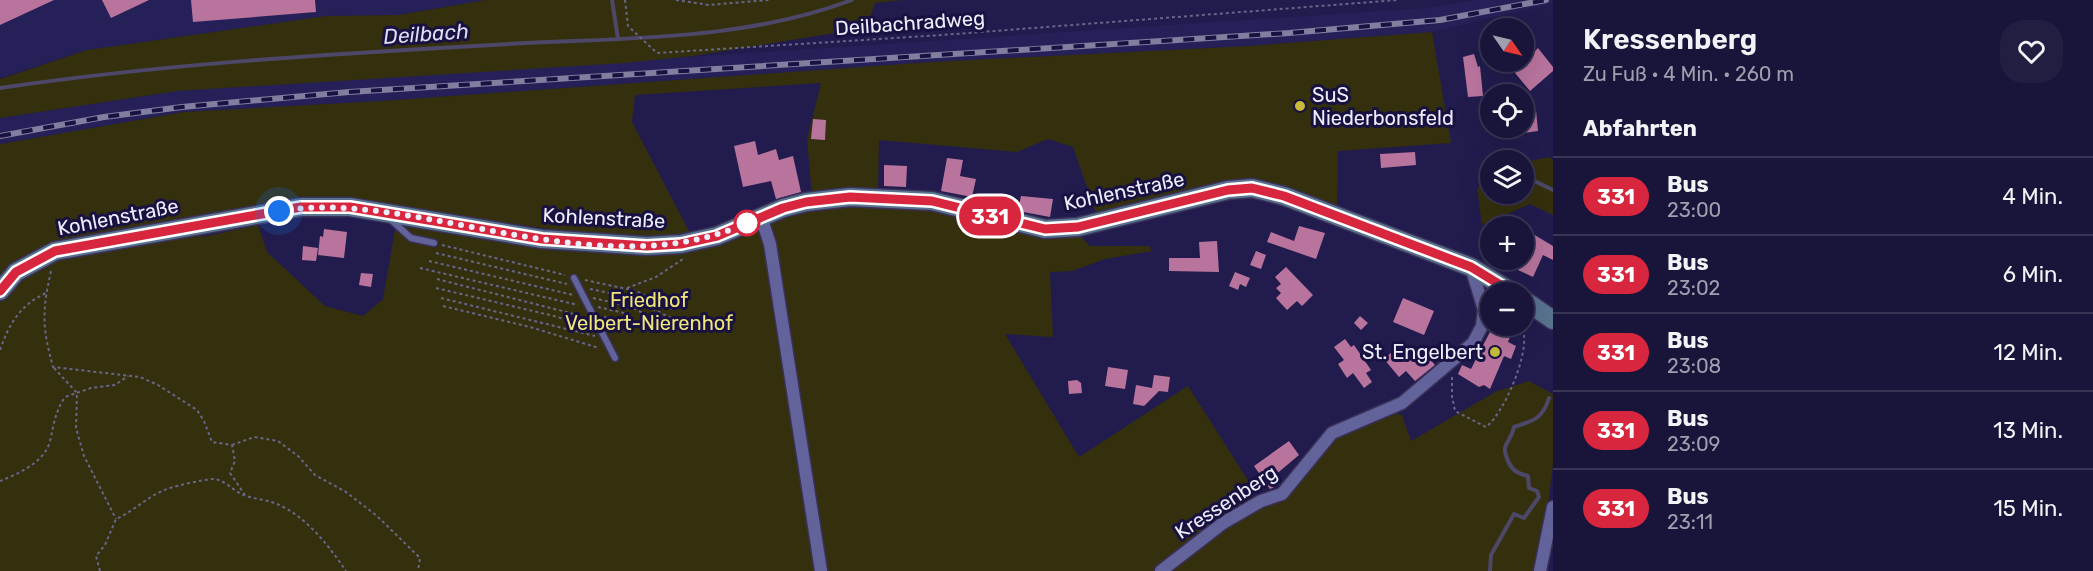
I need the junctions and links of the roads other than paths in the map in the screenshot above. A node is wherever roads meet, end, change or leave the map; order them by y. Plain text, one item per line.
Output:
1 (383, 212) junction
2 (761, 217) junction
3 (434, 243) road end
4 (1471, 267) junction
5 (574, 278) road end
6 (1496, 282) edge
7 (0, 291) edge
8 (1534, 307) edge
9 (1553, 320) edge
10 (614, 355) road end
11 (1553, 507) edge
12 (821, 571) edge
13 (1161, 571) edge
14 (1539, 571) edge

1 - 2 main road, Kohlenstraße
1 - 3 lane
1 - 7 main road, Kohlenstraße
2 - 4 main road, Kohlenstraße
2 - 12 street
4 - 6 main road, Kohlenstraße
4 - 13 street, Kressenberg
5 - 10 lane
8 - 9 main road
11 - 14 street

